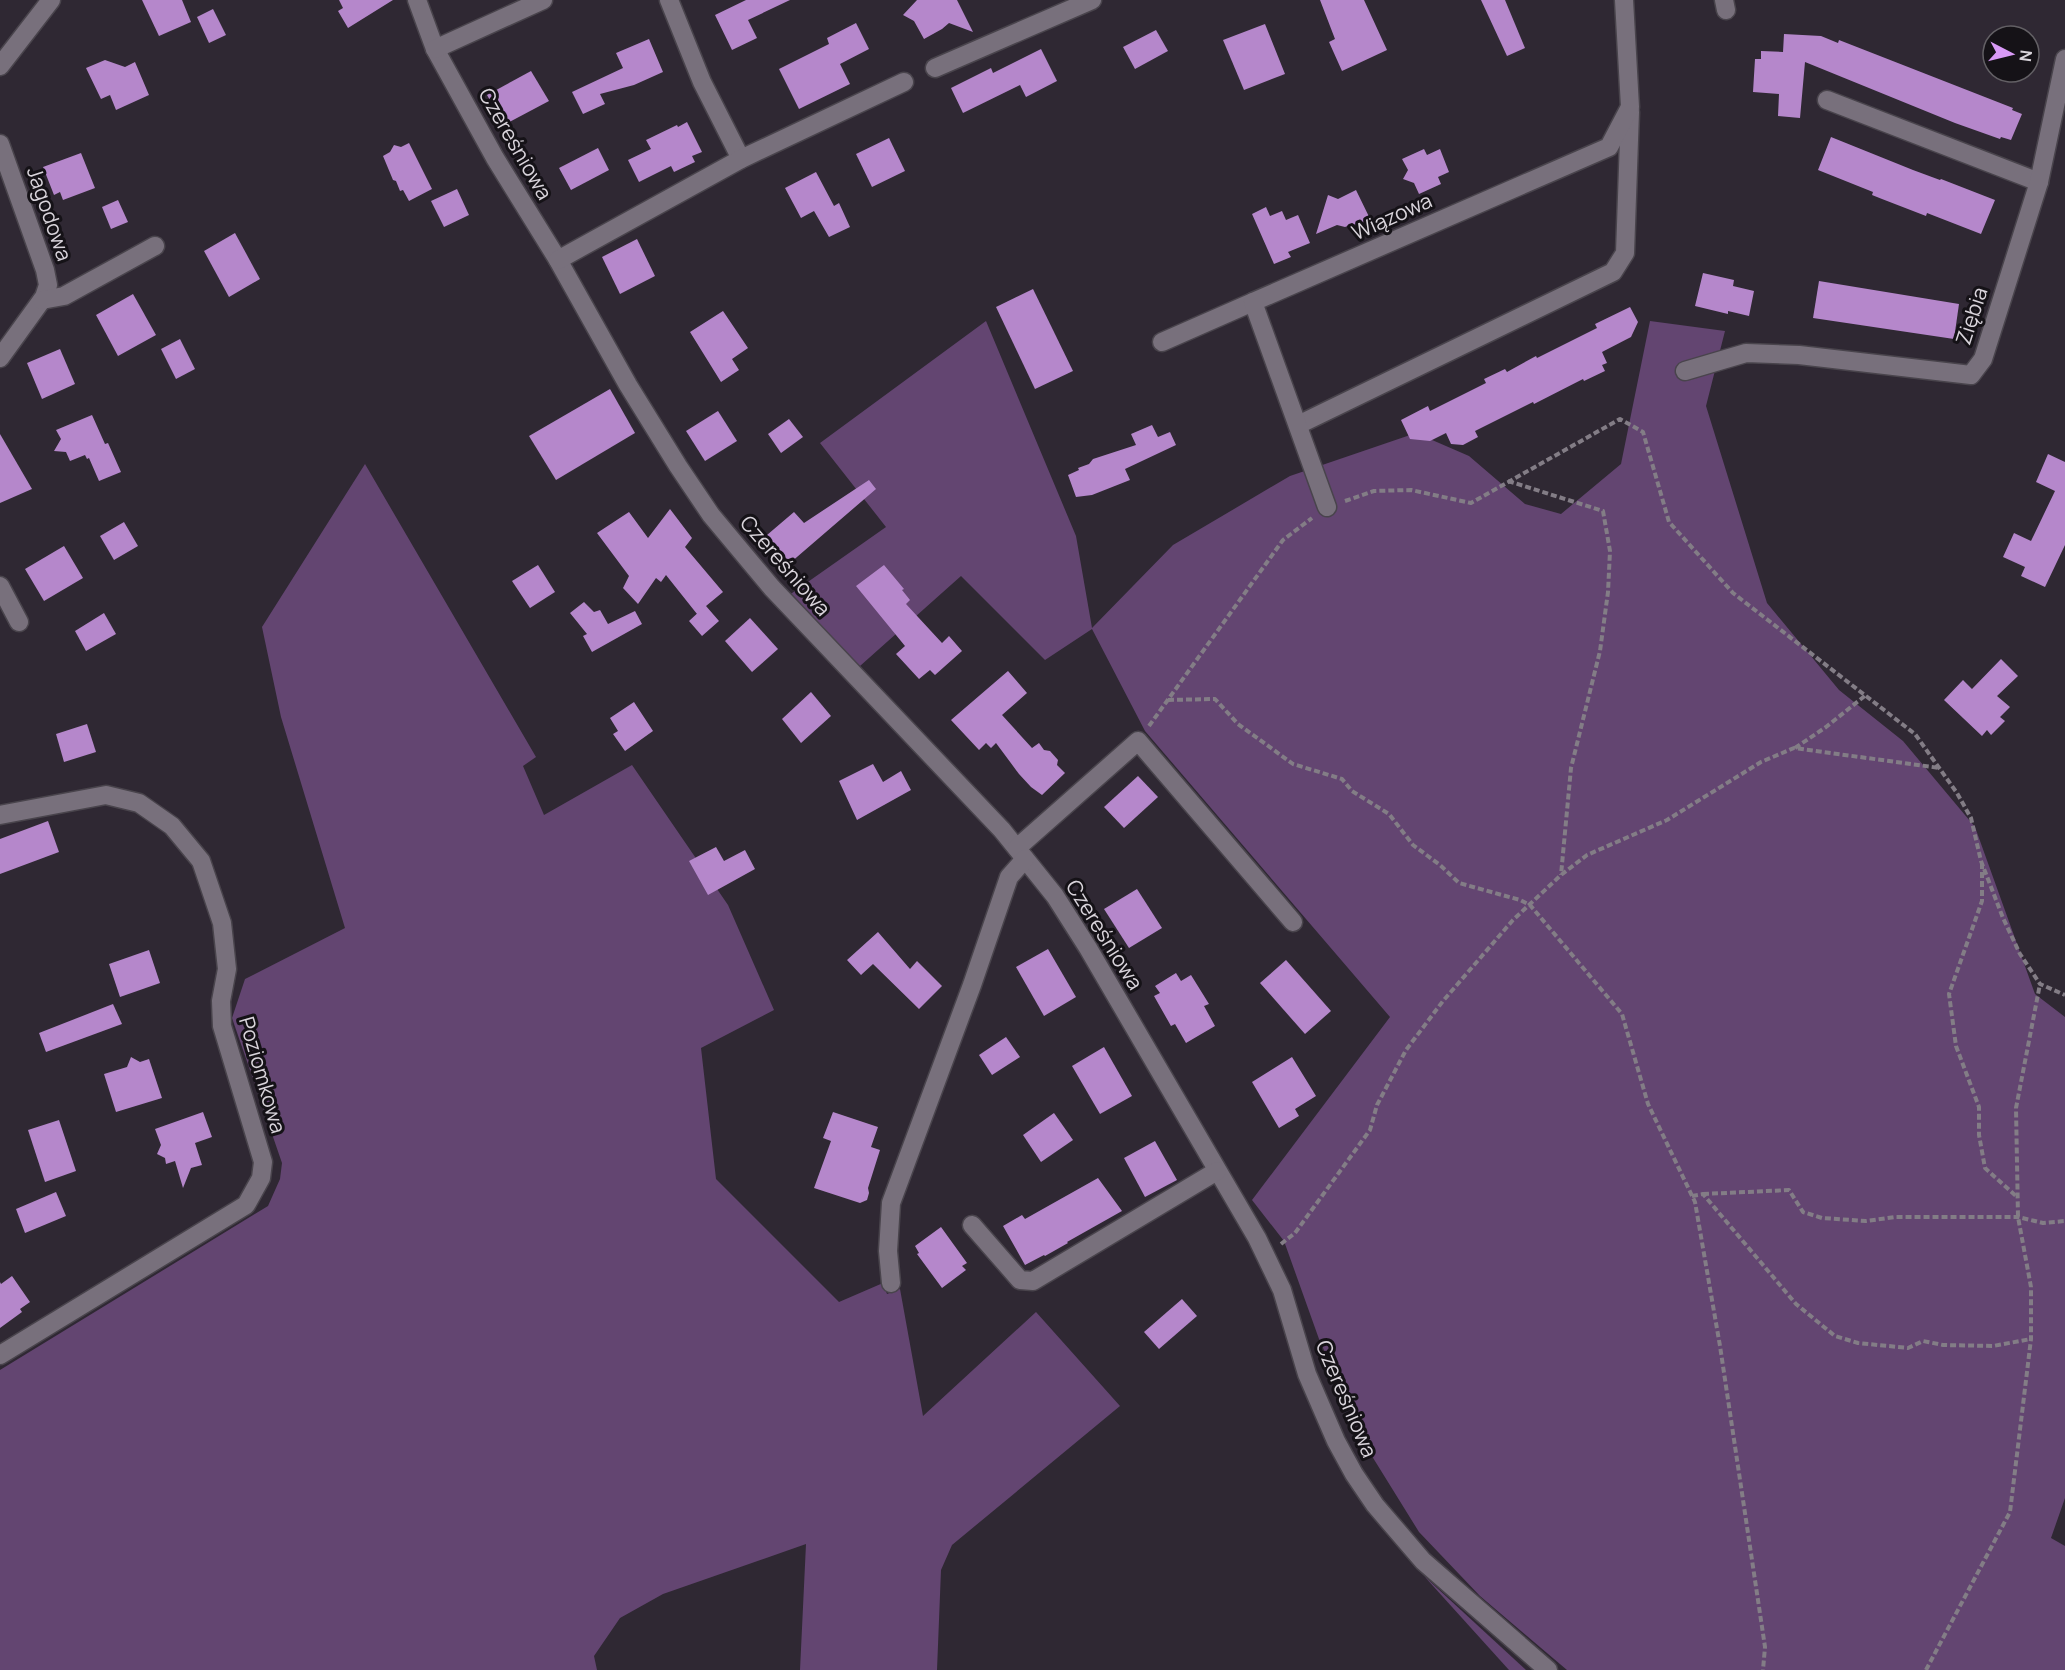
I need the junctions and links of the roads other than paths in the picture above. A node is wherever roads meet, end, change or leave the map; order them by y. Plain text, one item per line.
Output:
1 (51, 0) edge
2 (417, 0) edge
3 (543, 0) edge
4 (669, 0) edge
5 (1092, 0) edge
6 (1624, 0) edge
7 (435, 49) junction
8 (2, 59) edge
9 (2065, 59) edge
10 (935, 68) dead end
11 (904, 82) dead end
12 (1827, 100) dead end
13 (1630, 107) junction
14 (0, 144) edge
15 (741, 159) junction
16 (2039, 182) junction
17 (155, 246) dead end
18 (558, 260) junction
19 (42, 300) junction
20 (1253, 302) junction
21 (1162, 342) dead end
22 (0, 358) edge
23 (1685, 371) dead end
24 (1298, 426) junction
25 (1327, 507) road end
26 (0, 586) edge
27 (19, 622) dead end
28 (0, 815) edge
29 (1021, 853) junction
30 (1293, 922) dead end
31 (1217, 1171) junction
32 (972, 1225) dead end
33 (891, 1283) dead end
34 (0, 1355) edge
35 (1548, 1670) edge

1 - 8 street
2 - 7 street, Czereśniowa
3 - 7 street
4 - 15 street
5 - 10 street
6 - 13 street
7 - 18 street, Czereśniowa
9 - 16 street, Ziębia
11 - 15 street
12 - 16 street
13 - 20 street, Wiązowa
13 - 24 street
14 - 19 street, Jagodowa
15 - 18 street
16 - 23 street, Ziębia
17 - 19 street
18 - 29 street, Czereśniowa
19 - 22 street, Jagodowa
20 - 21 street, Wiązowa
20 - 24 street
24 - 25 street
26 - 27 street
28 - 34 street, Poziomkowa
29 - 30 street
29 - 31 street, Czereśniowa
29 - 33 street
31 - 32 street
31 - 35 street, Czereśniowa

